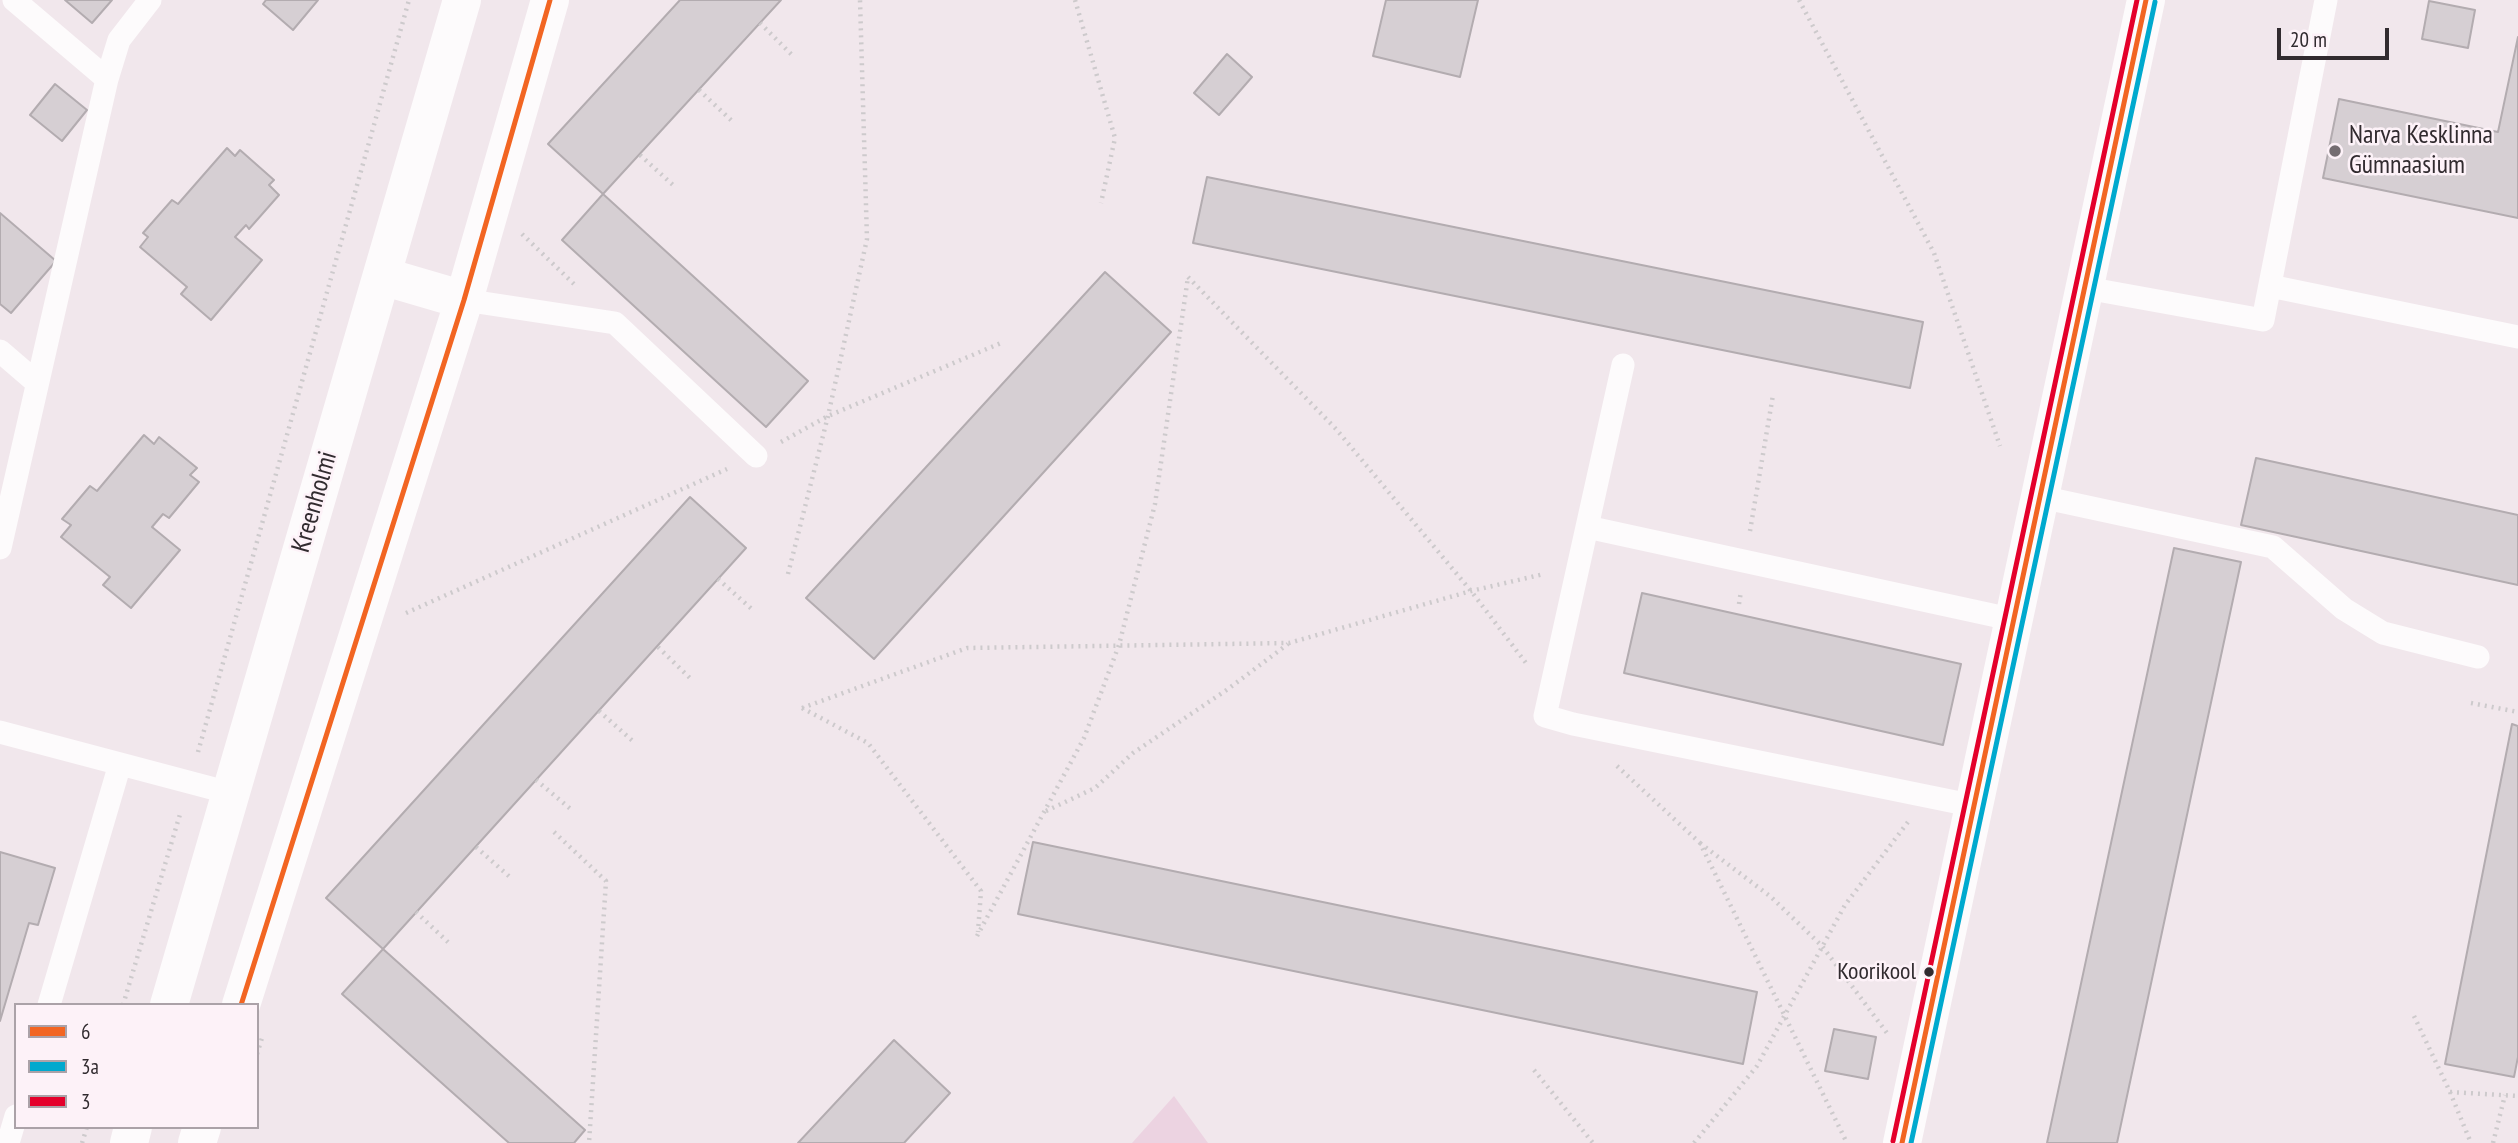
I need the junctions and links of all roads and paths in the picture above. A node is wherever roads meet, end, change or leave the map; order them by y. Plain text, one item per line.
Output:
1 (14, 0) edge
2 (150, 0) edge
3 (409, 0) edge
4 (462, 0) edge
5 (550, 0) edge
6 (860, 0) edge
7 (1076, 0) edge
8 (1799, 0) edge
9 (2146, 0) edge
10 (2326, 0) edge
11 (760, 23) dead end
12 (793, 56) dead end
13 (107, 79) junction
14 (699, 90) dead end
15 (732, 121) dead end
16 (640, 155) dead end
17 (673, 185) dead end
18 (1101, 203) dead end
19 (382, 276) junction
20 (1188, 277) dead end
21 (2270, 286) junction
22 (2086, 288) junction
23 (464, 300) junction
24 (2518, 337) edge
25 (1000, 343) dead end
26 (0, 351) edge
27 (1623, 365) dead end
28 (36, 382) junction
29 (1773, 395) dead end
30 (828, 416) junction
31 (2000, 446) dead end
32 (756, 456) junction
33 (2041, 497) junction
34 (1587, 527) junction
35 (0, 548) edge
36 (1745, 562) junction
37 (1578, 567) junction
38 (789, 574) dead end
39 (718, 579) dead end
40 (1739, 604) dead end
41 (754, 611) dead end
42 (397, 617) dead end
43 (2015, 620) junction
44 (1289, 643) junction
45 (1119, 645) junction
46 (658, 647) dead end
47 (2478, 657) dead end
48 (692, 680) dead end
49 (2471, 703) dead end
50 (599, 711) dead end
51 (2518, 712) edge
52 (0, 732) edge
53 (635, 743) dead end
54 (120, 764) junction
55 (536, 780) dead end
56 (189, 783) junction
57 (230, 793) junction
58 (1929, 795) junction
59 (1975, 806) junction
60 (573, 811) dead end
61 (1045, 811) junction
62 (554, 832) dead end
63 (1700, 842) dead end
64 (476, 847) dead end
65 (511, 878) dead end
66 (416, 912) dead end
67 (450, 944) dead end
68 (1822, 946) junction
69 (50, 1003) edge
70 (124, 1003) edge
71 (170, 1003) edge
72 (242, 1003) edge
73 (2414, 1016) dead end
74 (1534, 1070) dead end
75 (1917, 1072) junction
76 (2450, 1092) junction
77 (2505, 1095) junction
78 (2518, 1096) edge
79 (14, 1122) edge
80 (8, 1143) edge
81 (589, 1143) edge
82 (1593, 1143) edge
83 (1694, 1143) edge
84 (1902, 1143) edge
85 (2471, 1143) edge
86 (2493, 1143) edge

1 - 13 lane
2 - 13 lane
3 - 56 path
4 - 19 main road, Kreenholmi
5 - 23 main road
6 - 30 path
7 - 18 path
8 - 31 path
9 - 22 main road
10 - 21 lane
11 - 12 path
13 - 28 lane
14 - 15 path
16 - 17 path
19 - 23 main road
19 - 57 main road, Kreenholmi
20 - 45 path
21 - 22 lane
21 - 24 lane
22 - 33 main road
23 - 32 lane
23 - 72 main road
25 - 30 path
26 - 28 lane
27 - 34 lane
28 - 35 lane
29 - 36 path
30 - 32 path
30 - 38 path
32 - 42 path
33 - 43 main road
33 - 47 lane
34 - 36 lane
34 - 37 lane
36 - 40 path
36 - 43 lane
37 - 44 path
37 - 58 lane
39 - 41 path
43 - 59 main road
44 - 45 path
44 - 61 path
45 - 61 path
45 - 61 path
46 - 48 path
49 - 51 path
50 - 53 path
52 - 54 lane
54 - 56 lane
54 - 69 lane
55 - 60 path
56 - 57 lane
56 - 70 path
57 - 71 main road, Kreenholmi
58 - 59 lane
58 - 68 path
59 - 75 main road
62 - 81 path
63 - 68 path
64 - 65 path
66 - 67 path
68 - 75 path
68 - 83 path
73 - 76 path
74 - 82 path
75 - 84 main road
76 - 77 path
76 - 85 path
77 - 78 path
77 - 86 path
79 - 80 lane

